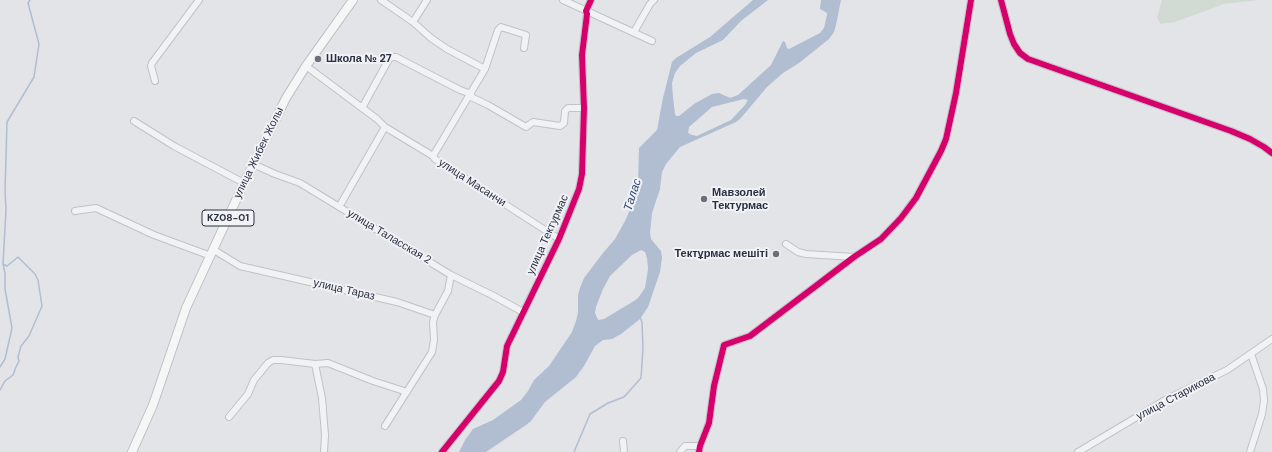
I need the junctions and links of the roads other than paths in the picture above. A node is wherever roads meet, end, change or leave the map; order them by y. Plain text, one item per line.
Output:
1 (199, 0) edge
2 (353, 0) edge
3 (381, 0) edge
4 (426, 0) edge
5 (562, 0) edge
6 (591, 0) edge
7 (654, 0) edge
8 (971, 0) edge
9 (1000, 0) edge
10 (586, 11) junction
11 (413, 22) junction
12 (634, 32) junction
13 (652, 41) dead end
14 (524, 48) dead end
15 (306, 66) junction
16 (485, 69) junction
17 (155, 81) dead end
18 (470, 95) junction
19 (362, 108) junction
20 (584, 108) junction
21 (134, 121) dead end
22 (385, 127) junction
23 (1272, 153) edge
24 (433, 156) junction
25 (253, 164) junction
26 (244, 183) junction
27 (339, 207) junction
28 (75, 211) dead end
29 (559, 239) junction
30 (786, 244) dead end
31 (212, 253) junction
32 (854, 257) junction
33 (451, 275) junction
34 (524, 312) junction
35 (435, 315) junction
36 (1272, 339) edge
37 (1251, 354) junction
38 (314, 364) junction
39 (407, 392) junction
40 (229, 417) dead end
41 (384, 426) dead end
42 (623, 442) dead end
43 (700, 449) edge
44 (132, 452) edge
45 (324, 452) edge
46 (442, 452) edge
47 (624, 452) edge
48 (680, 452) edge
49 (1078, 452) edge
50 (1250, 452) edge

1 - 17 street
2 - 15 main road, улица Жибек Жолы / KZ08-01
3 - 11 street
4 - 11 street
5 - 10 street
6 - 10 street, улица Тектурмас
7 - 12 street
8 - 32 street
9 - 23 street
10 - 12 street
10 - 20 street, улица Тектурмас
11 - 16 street
12 - 13 street
14 - 16 street
15 - 19 street, улица Масанчи
15 - 25 main road, улица Жибек Жолы / KZ08-01
16 - 18 street
18 - 19 street
18 - 20 street
18 - 24 street
19 - 22 street, улица Масанчи
20 - 29 street, улица Тектурмас
21 - 26 street
22 - 24 street, улица Масанчи
22 - 27 street
24 - 29 street, улица Масанчи
25 - 26 main road, улица Жибек Жолы / KZ08-01
25 - 27 street, улица Таласская 2
26 - 31 main road, улица Жибек Жолы / KZ08-01
27 - 33 street, улица Таласская 2
28 - 31 street, улица Тараз
29 - 34 street, улица Тектурмас
30 - 32 street
31 - 35 street, улица Тараз
31 - 44 main road, улица Жибек Жолы / KZ08-01
32 - 43 street
33 - 34 street, улица Таласская 2
33 - 35 street
34 - 46 street, улица Тектурмас
35 - 39 street
36 - 37 street, улица Старикова
37 - 49 street, улица Старикова
37 - 50 street
38 - 39 street
38 - 40 street
38 - 45 street
39 - 41 street
42 - 47 street
43 - 48 street

